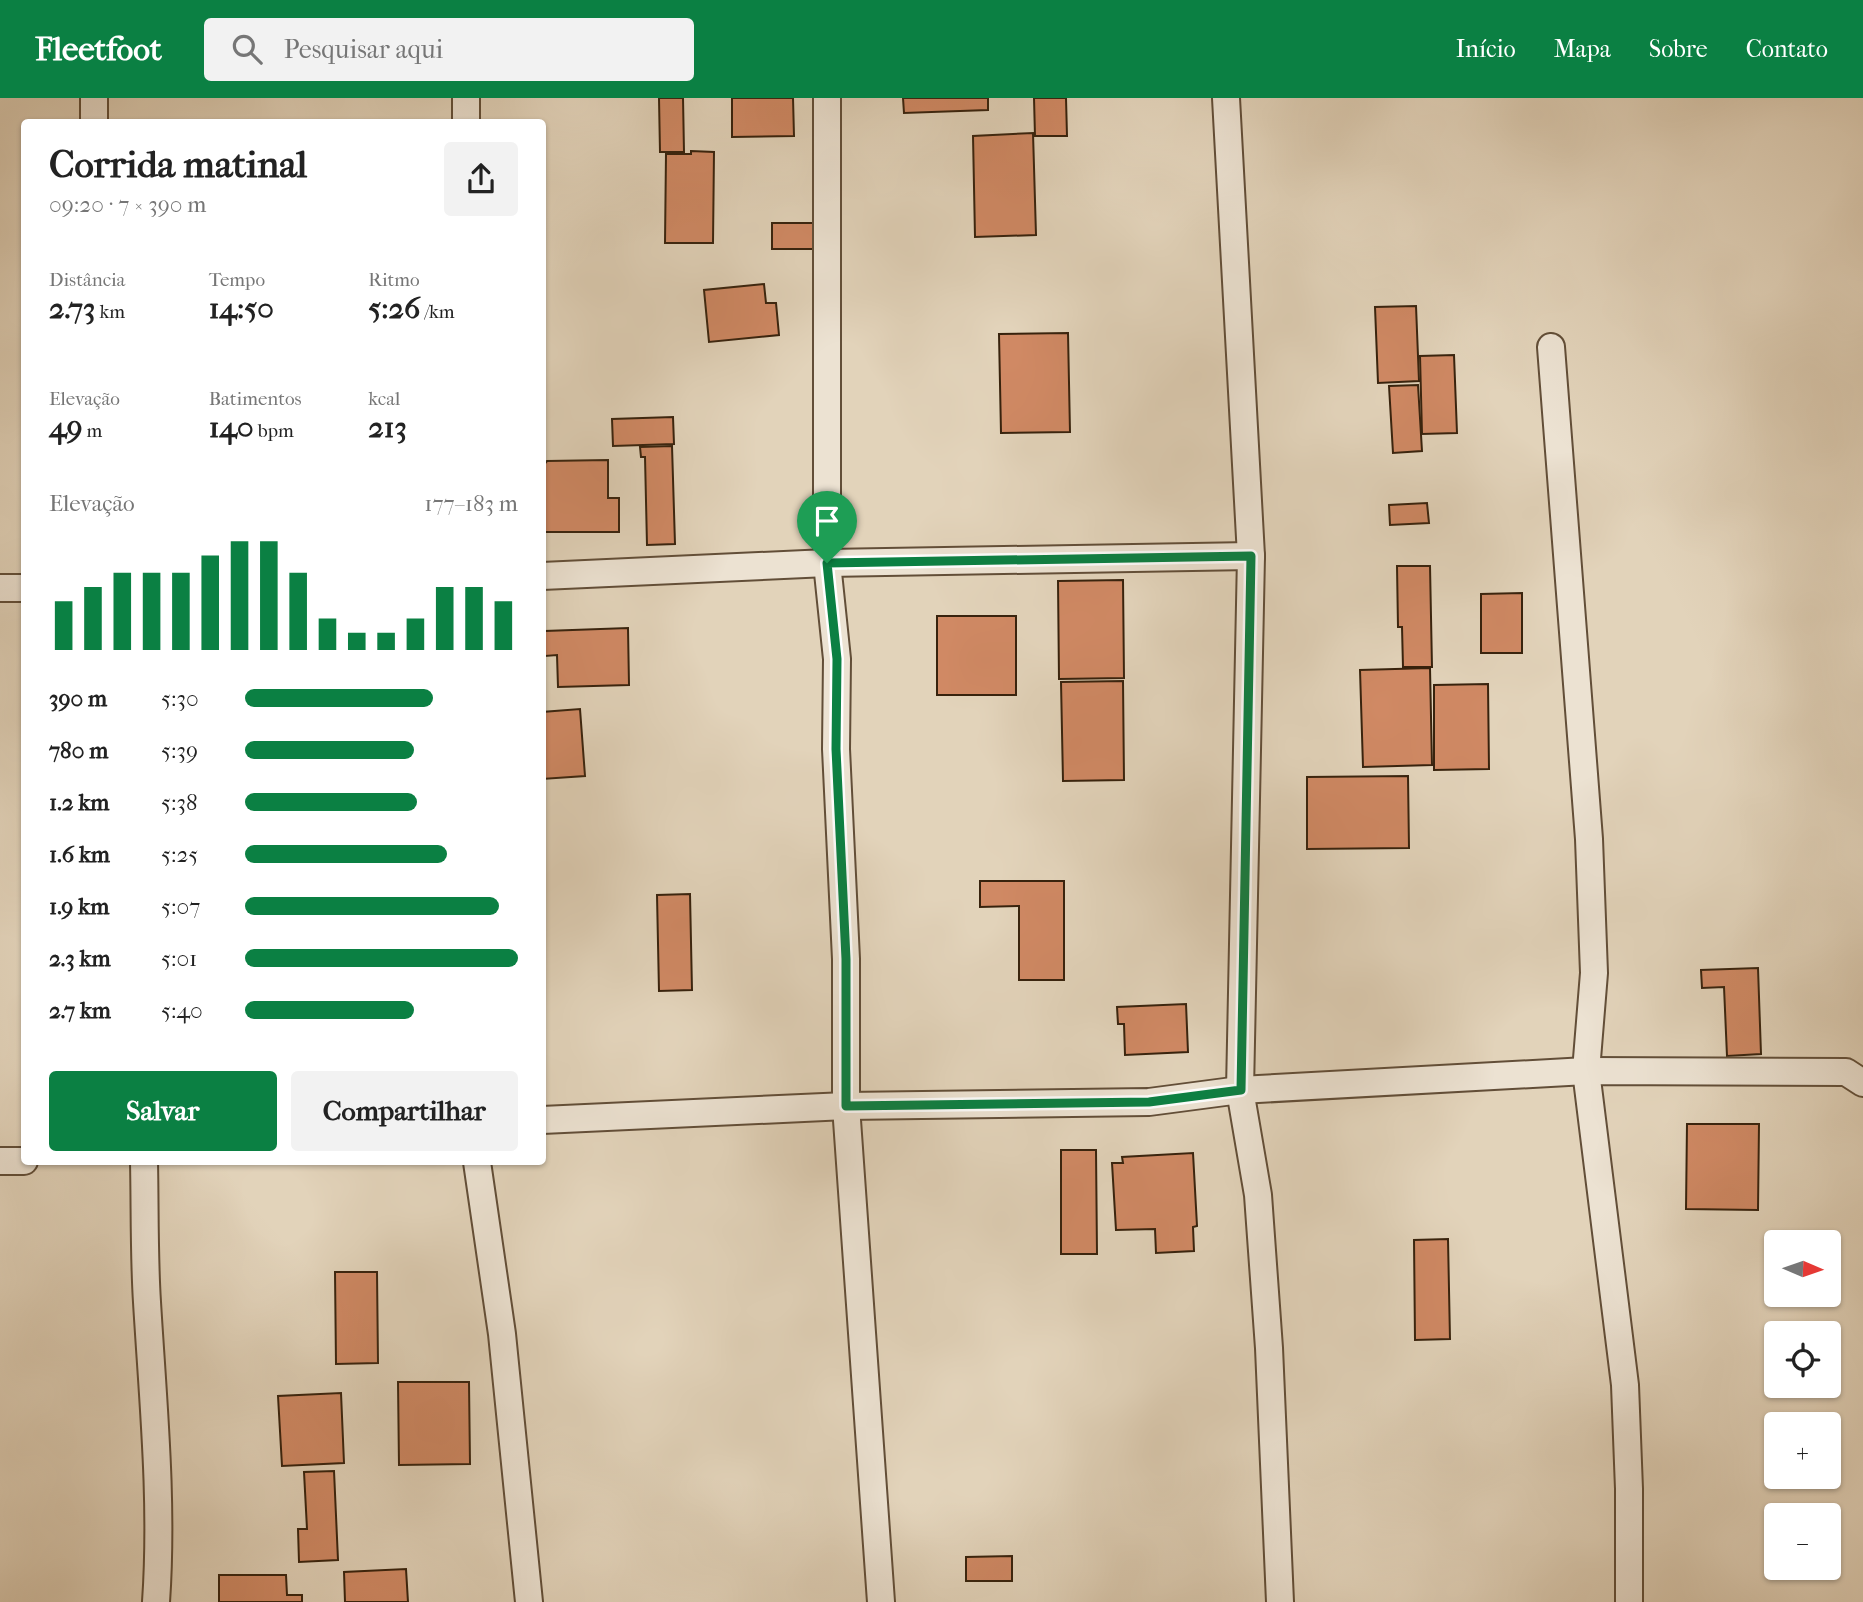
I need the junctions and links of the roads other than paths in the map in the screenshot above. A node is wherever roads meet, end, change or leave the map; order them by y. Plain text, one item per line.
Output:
1 (94, 98) edge
2 (466, 98) edge
3 (827, 98) edge
4 (1226, 98) edge
5 (94, 119) edge
6 (466, 119) edge
7 (1552, 347) dead end
8 (1251, 556) junction
9 (827, 563) junction
10 (546, 576) edge
11 (0, 588) edge
12 (21, 588) edge
13 (1586, 1071) junction
14 (1863, 1083) edge
15 (1241, 1090) junction
16 (846, 1106) junction
17 (546, 1120) edge
18 (0, 1161) edge
19 (21, 1161) edge
20 (144, 1165) edge
21 (477, 1165) edge
22 (156, 1602) edge
23 (529, 1602) edge
24 (881, 1602) edge
25 (1280, 1602) edge
26 (1629, 1602) edge

1 - 5 street
2 - 6 street
3 - 9 street
4 - 8 street
7 - 13 street
8 - 9 street
8 - 15 street
9 - 10 street
9 - 16 street
11 - 12 street
13 - 14 street
13 - 15 street
13 - 26 street
15 - 16 street
15 - 25 street
16 - 17 street
16 - 24 street
18 - 19 street
20 - 22 street
21 - 23 street

